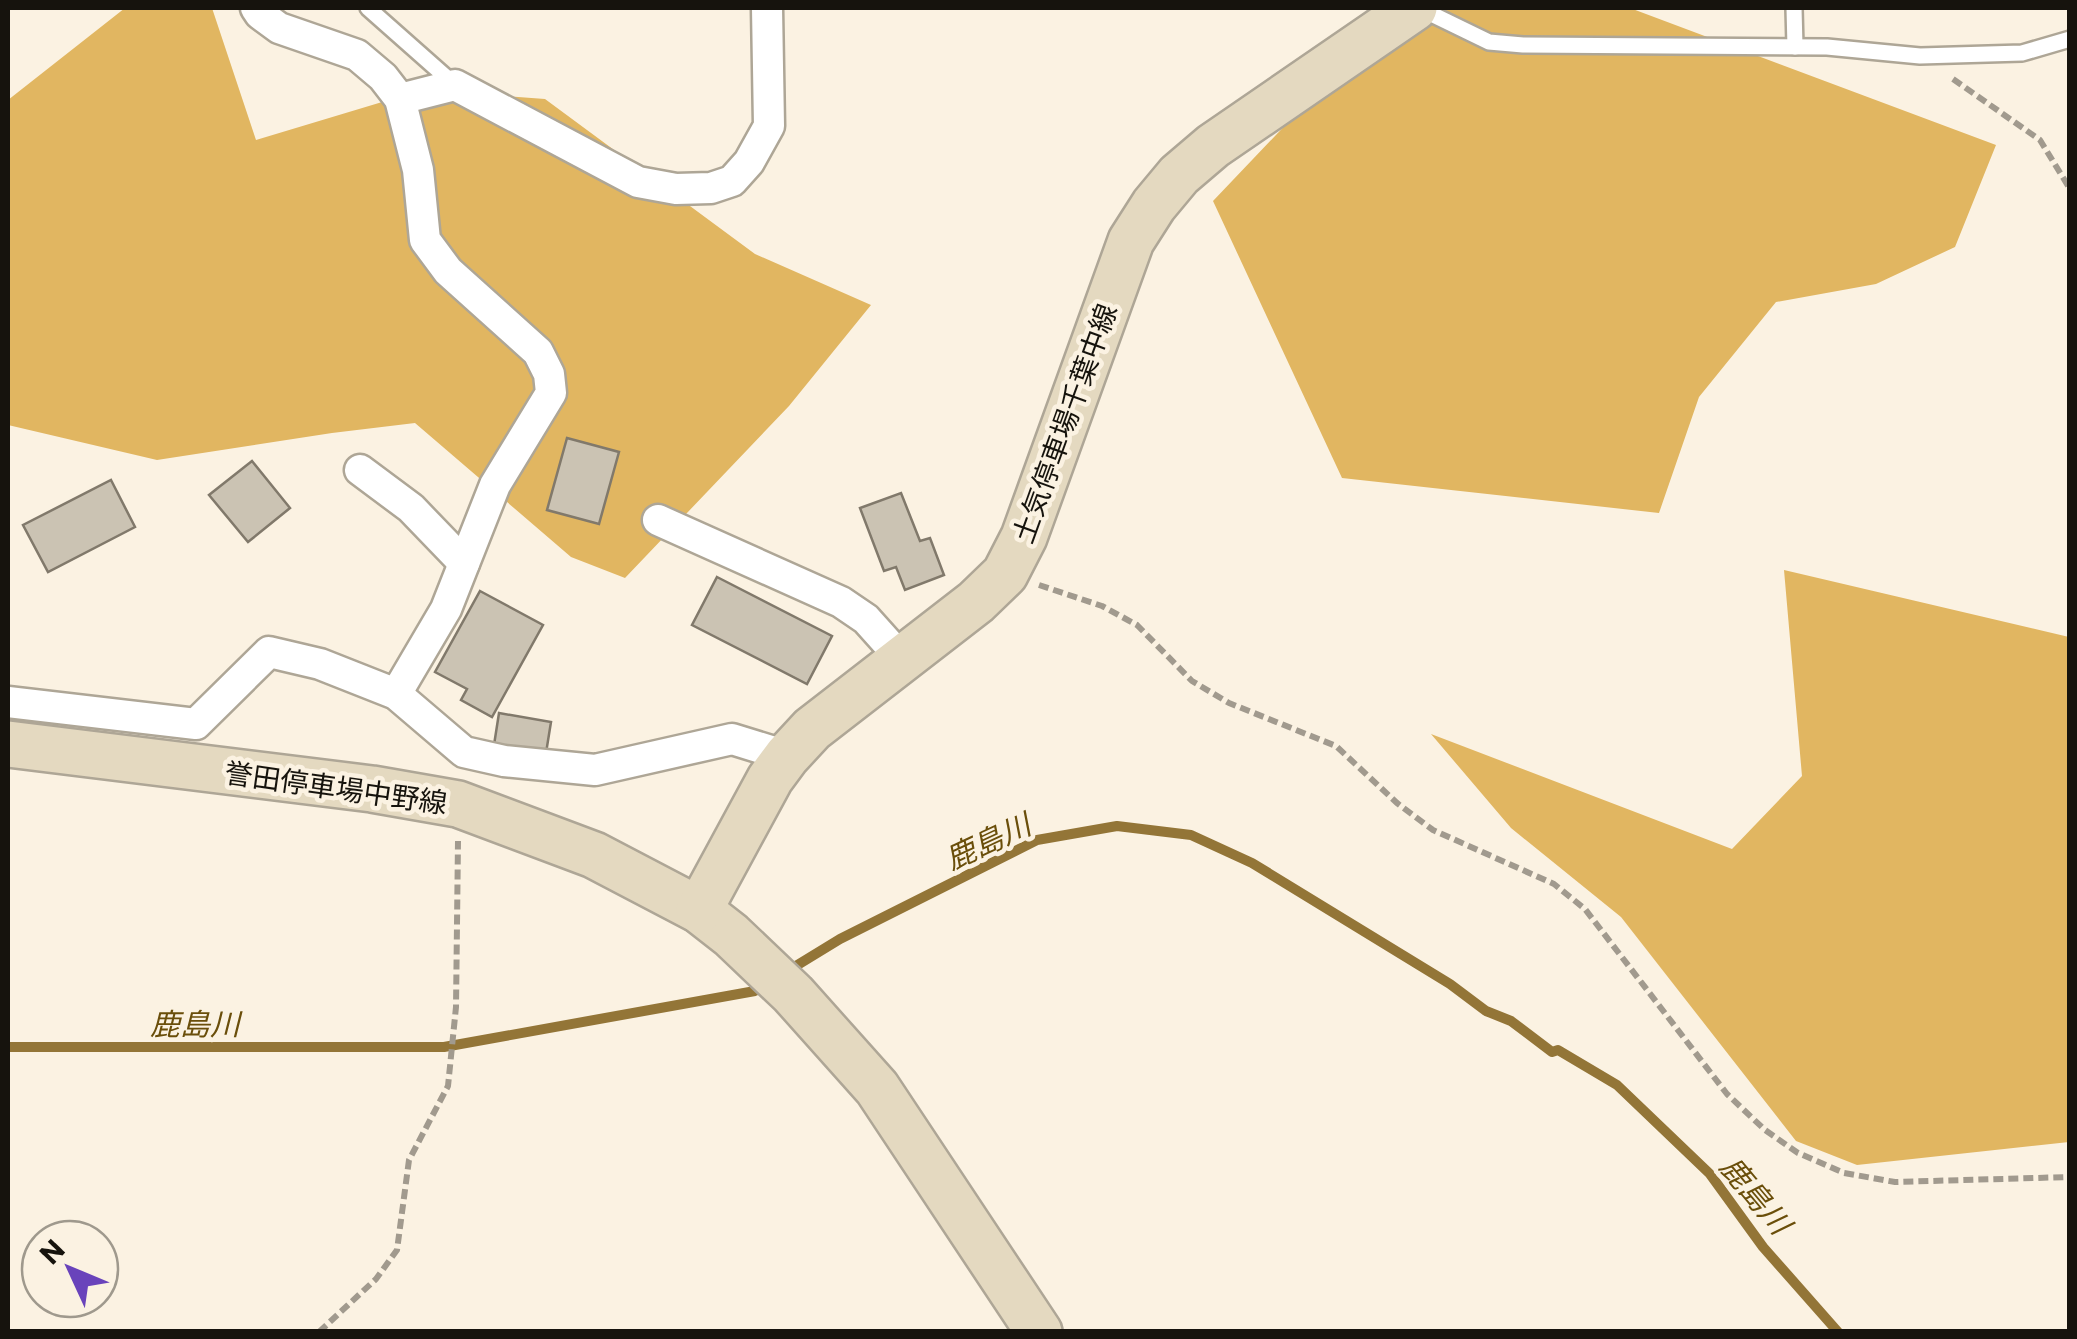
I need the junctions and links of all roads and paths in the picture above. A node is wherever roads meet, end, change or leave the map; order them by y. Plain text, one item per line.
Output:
1 (256, 8) edge
2 (368, 8) edge
3 (767, 8) edge
4 (1417, 8) edge
5 (1794, 8) edge
6 (2070, 39) edge
7 (1794, 47) junction
8 (1920, 56) junction
9 (455, 85) junction
10 (400, 99) junction
11 (2070, 189) edge
12 (360, 470) dead end
13 (658, 520) dead end
14 (464, 564) junction
15 (1005, 574) junction
16 (901, 658) junction
17 (396, 694) junction
18 (8, 702) edge
19 (8, 744) edge
20 (464, 752) junction
21 (787, 756) junction
22 (458, 804) junction
23 (699, 910) junction
24 (2070, 1176) edge
25 (318, 1332) edge
26 (1039, 1332) edge

1 - 10 street
2 - 9 lane
3 - 9 street
4 - 7 lane
4 - 15 main road, 土気停車場千葉中線
5 - 7 lane
6 - 8 lane
7 - 8 lane
8 - 11 path
9 - 10 street
10 - 14 street
12 - 14 street
13 - 16 street
14 - 17 street
15 - 16 main road, 土気停車場千葉中線
15 - 24 path
16 - 21 main road, 土気停車場千葉中線
17 - 18 street
17 - 20 street
19 - 22 main road, 誉田停車場中野線
20 - 21 street
20 - 22 street
21 - 23 main road, 土気停車場千葉中線
22 - 23 main road, 誉田停車場中野線
22 - 25 path
23 - 26 main road, 誉田停車場中野線

